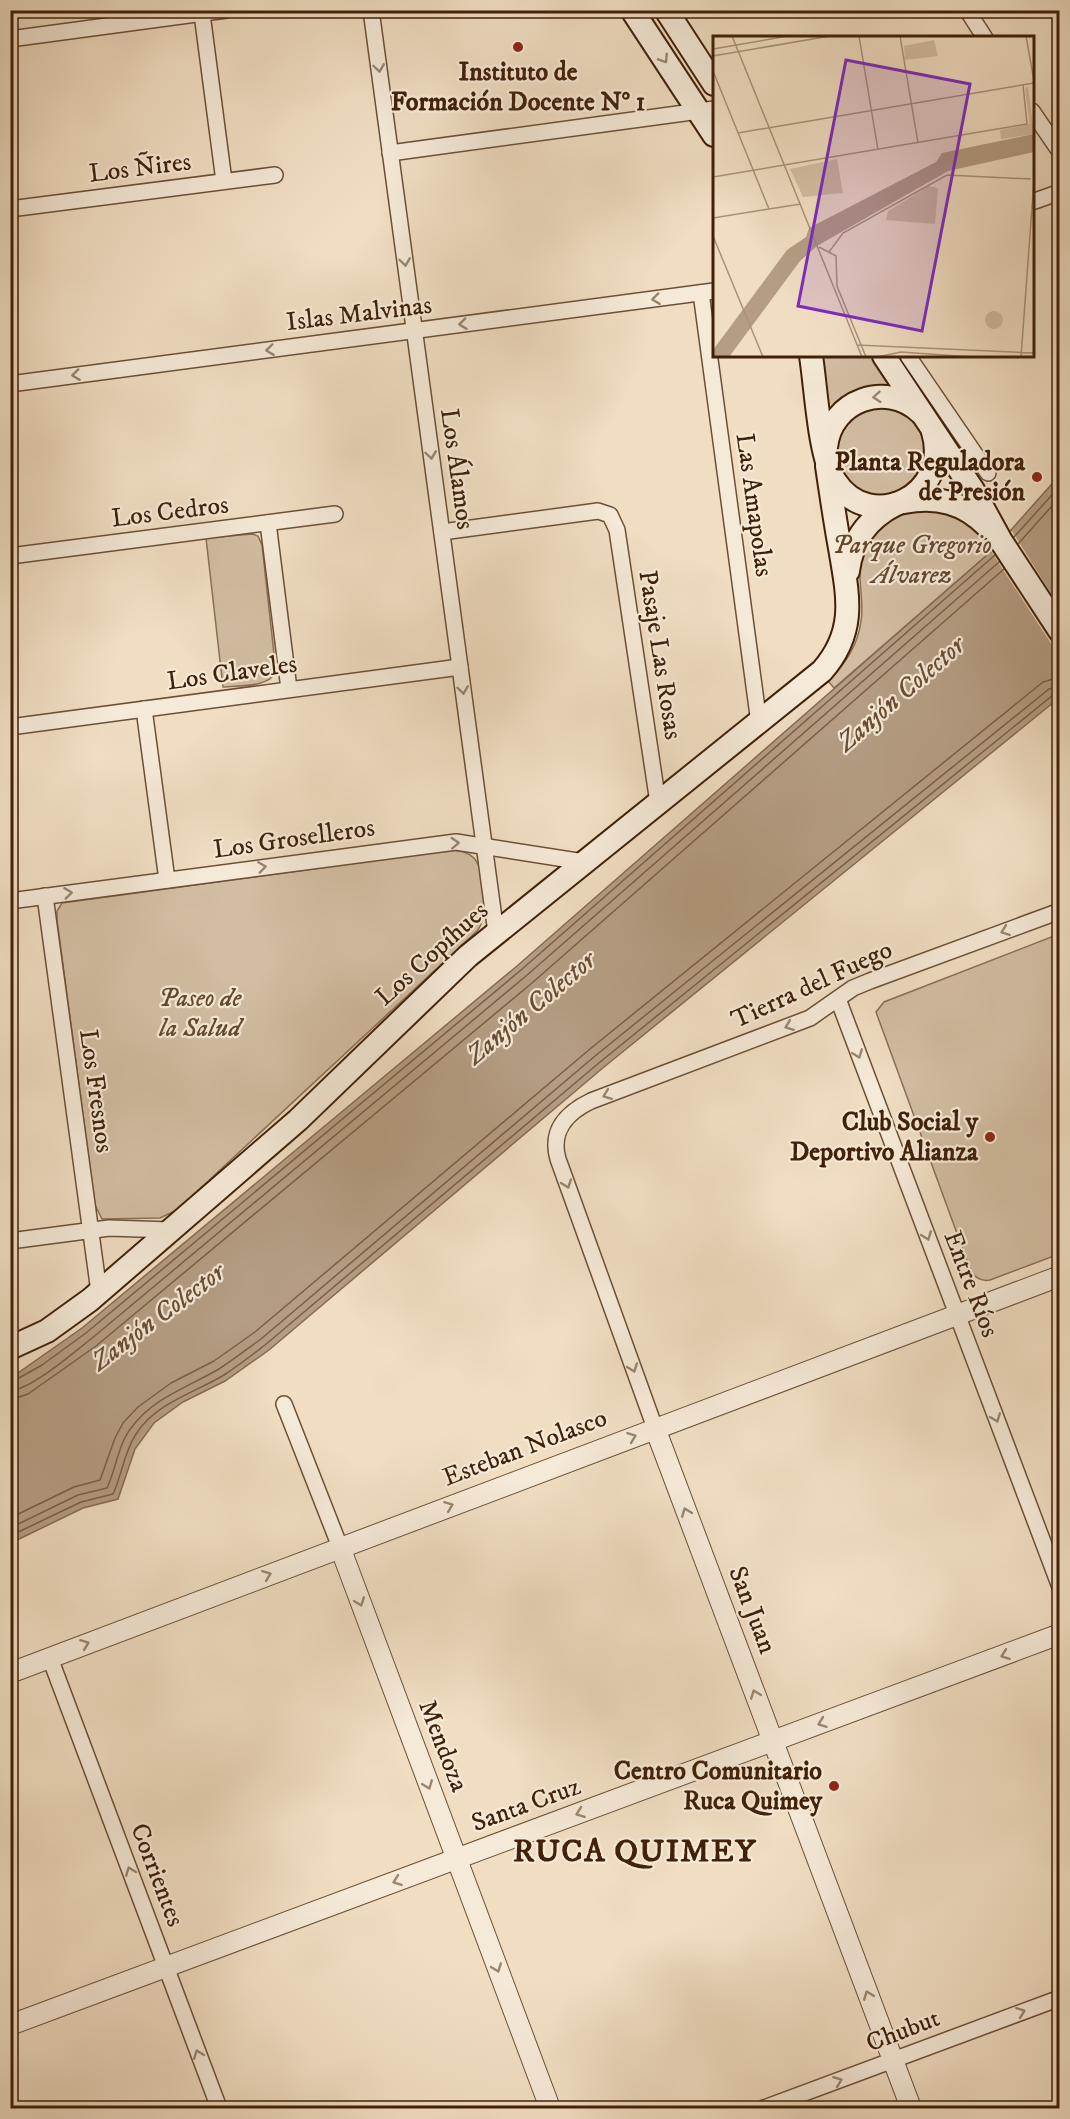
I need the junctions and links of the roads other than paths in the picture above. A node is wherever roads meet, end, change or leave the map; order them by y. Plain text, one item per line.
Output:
1 (226, 10) edge
2 (371, 10) edge
3 (632, 10) edge
4 (666, 10) edge
5 (967, 10) edge
6 (202, 14) junction
7 (984, 36) edge
8 (10, 39) edge
9 (713, 82) edge
10 (706, 110) edge
11 (1034, 114) edge
12 (713, 132) edge
13 (1059, 152) edge
14 (390, 153) junction
15 (275, 175) dead end
16 (224, 182) junction
17 (1059, 192) edge
18 (1034, 201) edge
19 (10, 209) edge
20 (708, 292) edge
21 (414, 331) junction
22 (713, 334) edge
23 (716, 357) edge
24 (811, 357) edge
25 (885, 357) edge
26 (909, 357) edge
27 (10, 384) edge
28 (929, 423) junction
29 (827, 462) junction
30 (988, 473) dead end
31 (899, 503) junction
32 (335, 514) dead end
33 (268, 523) junction
34 (442, 532) junction
35 (1001, 541) junction
36 (10, 556) edge
37 (847, 579) junction
38 (1059, 631) edge
39 (460, 667) junction
40 (289, 689) junction
41 (144, 709) junction
42 (759, 723) junction
43 (10, 727) edge
44 (658, 803) junction
45 (484, 845) junction
46 (584, 862) junction
47 (167, 880) junction
48 (45, 896) junction
49 (10, 900) edge
50 (1059, 911) edge
51 (496, 933) junction
52 (837, 999) junction
53 (559, 1128) joint
54 (91, 1230) junction
55 (170, 1230) junction
56 (10, 1241) edge
57 (1059, 1276) edge
58 (99, 1292) junction
59 (957, 1314) junction
60 (10, 1348) edge
61 (284, 1404) dead end
62 (655, 1428) junction
63 (340, 1548) junction
64 (1059, 1587) edge
65 (1059, 1635) edge
66 (50, 1658) junction
67 (10, 1673) edge
68 (773, 1741) junction
69 (456, 1859) junction
70 (166, 1967) junction
71 (1059, 1998) edge
72 (10, 2025) edge
73 (892, 2060) junction
74 (219, 2109) edge
75 (550, 2109) edge
76 (764, 2109) edge
77 (910, 2109) edge

1 - 6 street
2 -> 14 street, Los Álamos
3 -> 10 main road
4 - 9 main road
5 - 7 street
6 - 8 street
6 - 16 street
10 - 12 main road
10 - 14 street
11 - 13 street
14 -> 21 street, Los Álamos
15 - 16 street, Los Ñires
16 - 19 street, Los Ñires
17 - 18 street
20 -> 21 street, Islas Malvinas
20 - 22 street, Las Amapolas
21 -> 27 street, Islas Malvinas
21 -> 34 street, Los Álamos
23 - 42 street, Las Amapolas
24 - 29 main road, Los Copíhues
25 - 28 main road
26 - 30 street
28 -> 29 main road
28 - 31 main road
28 - 35 main road
29 - 31 main road
29 - 37 main road, Los Copíhues
31 - 35 main road
31 - 37 main road, Los Copíhues
32 - 33 street, Los Cedros
33 - 36 street, Los Cedros
33 - 40 street
34 - 39 street, Los Álamos
34 - 44 street, Pasaje Las Rosas
35 - 38 main road
37 - 42 main road, Los Copíhues
39 - 40 street, Los Claveles
39 -> 45 street, Los Álamos
40 - 41 street, Los Claveles
41 - 43 street, Los Claveles
41 - 47 street
42 - 44 main road, Los Copíhues
44 - 46 main road, Los Copíhues
45 - 46 street, Los Groselleros
47 -> 45 street, Los Groselleros
45 - 51 street, Los Álamos
46 - 51 main road, Los Copíhues
48 -> 47 street, Los Groselleros
48 - 49 street, Los Groselleros
48 - 54 street, Los Fresnos
50 -> 52 street, Tierra del Fuego
51 - 55 main road, Los Copíhues
52 -> 53 street, Tierra del Fuego
52 -> 59 street, Entre Ríos
53 -> 62 street, San Juan
54 - 55 street
54 - 56 street
54 - 58 street, Los Fresnos
55 - 58 main road, Los Copíhues
57 - 59 street, Esteban Nolasco
58 - 60 main road, Los Copíhues
59 - 62 street, Esteban Nolasco
59 -> 64 street, Entre Ríos
61 - 63 street, Mendoza
63 -> 62 street, Esteban Nolasco
68 -> 62 street, San Juan
66 -> 63 street, Esteban Nolasco
63 -> 69 street, Mendoza
65 -> 68 street, Santa Cruz
66 - 67 street, Esteban Nolasco
70 -> 66 street, Corrientes
68 -> 69 street, Santa Cruz
73 -> 68 street, San Juan
69 -> 70 street, Santa Cruz
69 -> 75 street, Mendoza
70 - 72 street, Santa Cruz
74 -> 70 street, Corrientes
73 -> 71 street, Chubut
76 -> 73 street, Chubut
73 - 77 street, San Juan

